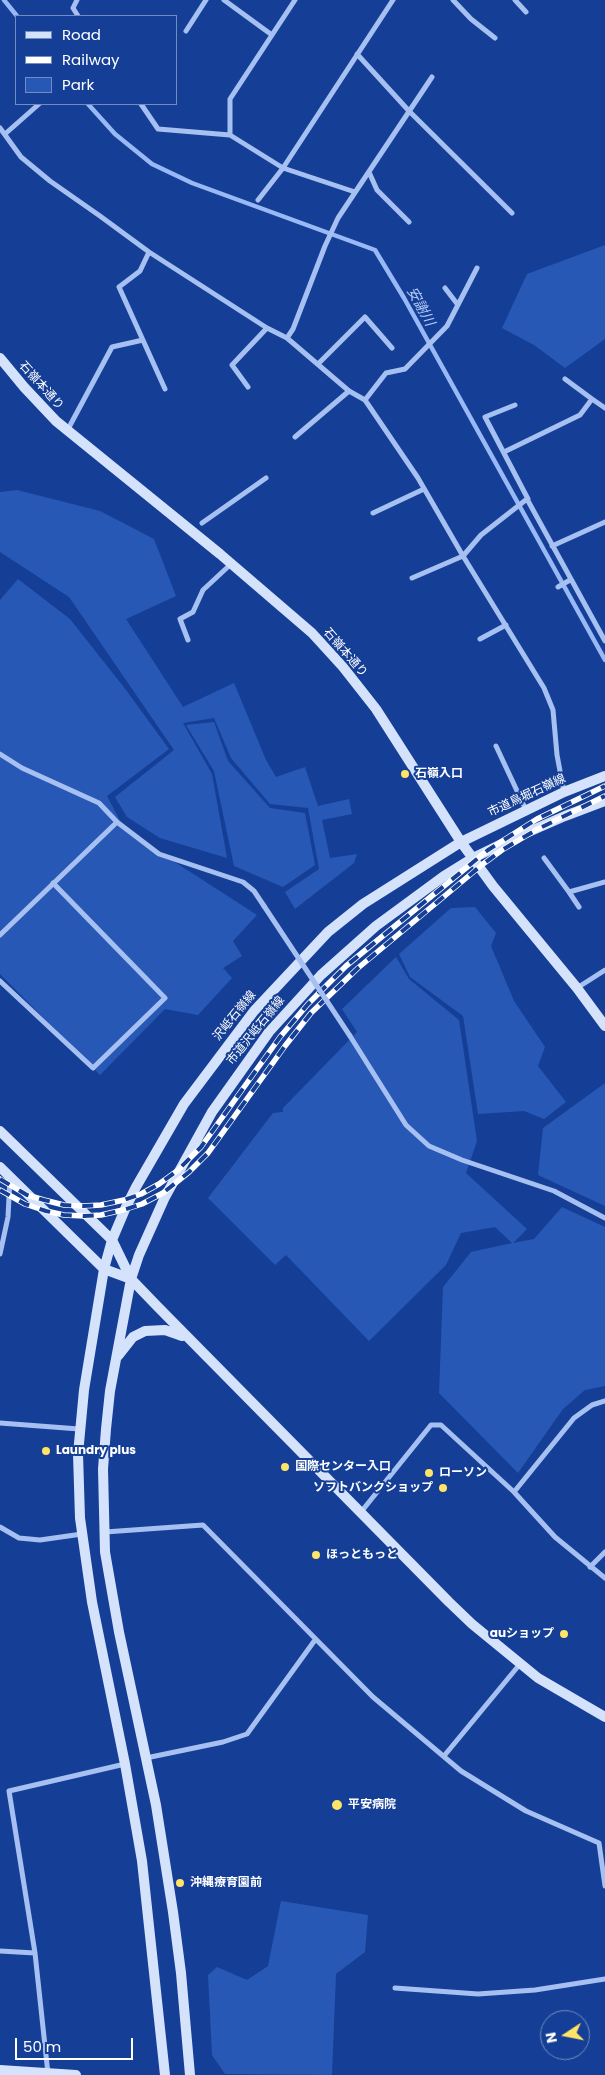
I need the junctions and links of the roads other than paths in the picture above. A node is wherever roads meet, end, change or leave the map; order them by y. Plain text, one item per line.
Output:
1 (77, 0) edge
2 (206, 0) edge
3 (224, 0) edge
4 (295, 0) edge
5 (393, 0) edge
6 (453, 0) edge
7 (515, 0) edge
8 (526, 12) dead end
9 (77, 15) edge
10 (186, 32) dead end
11 (272, 35) junction
12 (495, 38) dead end
13 (356, 54) junction
14 (432, 77) dead end
15 (38, 105) edge
16 (142, 105) edge
17 (409, 111) junction
18 (0, 128) edge
19 (5, 134) junction
20 (230, 135) junction
21 (283, 168) junction
22 (369, 172) junction
23 (355, 192) junction
24 (258, 200) dead end
25 (512, 212) dead end
26 (409, 222) dead end
27 (149, 252) junction
28 (477, 268) dead end
29 (446, 288) dead end
30 (458, 305) junction
31 (267, 328) junction
32 (287, 338) junction
33 (143, 340) junction
34 (392, 348) dead end
35 (0, 358) edge
36 (318, 364) junction
37 (566, 379) dead end
38 (248, 387) dead end
39 (165, 389) dead end
40 (349, 391) junction
41 (592, 399) junction
42 (365, 400) junction
43 (515, 405) dead end
44 (605, 408) edge
45 (67, 431) junction
46 (295, 437) dead end
47 (504, 452) junction
48 (266, 478) dead end
49 (424, 489) junction
50 (527, 499) junction
51 (373, 513) dead end
52 (605, 522) edge
53 (202, 523) dead end
54 (552, 546) junction
55 (463, 556) junction
56 (231, 564) junction
57 (412, 578) dead end
58 (570, 580) junction
59 (558, 587) dead end
60 (506, 625) junction
61 (480, 639) dead end
62 (188, 640) dead end
63 (605, 641) edge
64 (496, 746) dead end
65 (0, 754) edge
66 (605, 776) edge
67 (564, 792) junction
68 (605, 801) edge
69 (526, 810) junction
70 (117, 822) junction
71 (461, 842) junction
72 (473, 858) junction
73 (544, 858) dead end
74 (605, 882) edge
75 (53, 883) junction
76 (569, 892) junction
77 (579, 907) dead end
78 (0, 935) edge
79 (605, 970) edge
80 (0, 981) edge
81 (577, 988) junction
82 (605, 1026) edge
83 (0, 1131) edge
84 (0, 1167) edge
85 (10, 1177) junction
86 (605, 1218) edge
87 (112, 1240) junction
88 (0, 1254) edge
89 (104, 1269) junction
90 (131, 1279) junction
91 (188, 1339) junction
92 (118, 1356) junction
93 (605, 1401) edge
94 (0, 1423) edge
95 (79, 1430) junction
96 (514, 1492) junction
97 (361, 1512) junction
98 (0, 1527) edge
99 (104, 1532) junction
100 (82, 1534) junction
101 (605, 1552) edge
102 (590, 1567) junction
103 (605, 1578) edge
104 (315, 1640) junction
105 (520, 1664) junction
106 (605, 1717) edge
107 (444, 1756) junction
108 (146, 1759) junction
109 (125, 1764) junction
110 (605, 1886) edge
111 (0, 1951) edge
112 (35, 1953) junction
113 (605, 1979) edge
114 (395, 1988) dead end
115 (0, 2070) edge
116 (48, 2074) edge
117 (76, 2075) edge
118 (165, 2075) edge
119 (190, 2075) edge

1 - 9 street
2 - 10 street
3 - 11 street
4 - 11 street
5 - 13 street
6 - 12 street
7 - 8 street
11 - 20 street
13 - 17 street
13 - 21 street
14 - 17 street
15 - 19 street
16 - 20 street
17 - 22 street
17 - 25 street
18 - 19 street
19 - 27 street
20 - 21 street
21 - 23 street
21 - 24 street
22 - 23 street
22 - 26 street
23 - 32 street
27 - 31 street
27 - 33 street
28 - 30 street
29 - 30 street
30 - 42 street
31 - 32 street
31 - 38 street
32 - 36 street
33 - 39 street
33 - 45 street
34 - 36 street
35 - 45 street, 石嶺本通り
36 - 40 street
37 - 41 street
40 - 42 street
40 - 46 street
41 - 44 street
41 - 47 street
42 - 49 street
43 - 47 street
45 - 56 street, 石嶺本通り
47 - 50 street
48 - 53 street
49 - 51 street
49 - 55 street
50 - 54 street
50 - 55 street
52 - 54 street
54 - 58 street
55 - 57 street
55 - 60 street
56 - 62 street
56 - 71 street, 石嶺本通り
58 - 59 street
58 - 63 street
60 - 61 street
60 - 67 street
64 - 69 street
65 - 70 street
66 - 67 street, 市道鳥堀石嶺線
67 - 69 street, 市道鳥堀石嶺線
68 - 72 street
69 - 71 street, 市道鳥堀石嶺線
70 - 75 street
70 - 86 street, bridge
71 - 72 street, 石嶺本通り
71 - 87 street, 沢岻石嶺線
72 - 81 street, 石嶺本通り
72 - 90 street, 市道沢岻石嶺線
73 - 76 street
74 - 76 street
75 - 78 street
75 - 80 street
76 - 77 street
79 - 81 street
81 - 82 street, 石嶺本通り
83 - 87 street
84 - 85 street
85 - 88 street
85 - 89 street
87 - 89 street, 沢岻石嶺線
87 - 90 street
89 - 90 street
89 - 95 street, 沢岻石嶺線
90 - 91 street
90 - 92 street, 市道沢岻石嶺線
91 - 92 street
91 - 97 street
92 - 99 street, 市道沢岻石嶺線
93 - 96 street
94 - 95 street
95 - 100 street, 沢岻石嶺線
96 - 97 street
96 - 102 street
97 - 105 street
98 - 100 street
99 - 104 street
99 - 108 street, 市道沢岻石嶺線
100 - 109 street, 沢岻石嶺線
101 - 102 street
102 - 103 street
104 - 107 street
104 - 108 street
105 - 106 street
105 - 107 street
107 - 110 street
108 - 119 street, 市道沢岻石嶺線
109 - 112 street
109 - 118 street, 沢岻石嶺線
111 - 112 street
112 - 116 street
113 - 114 street
115 - 116 street
116 - 117 street

